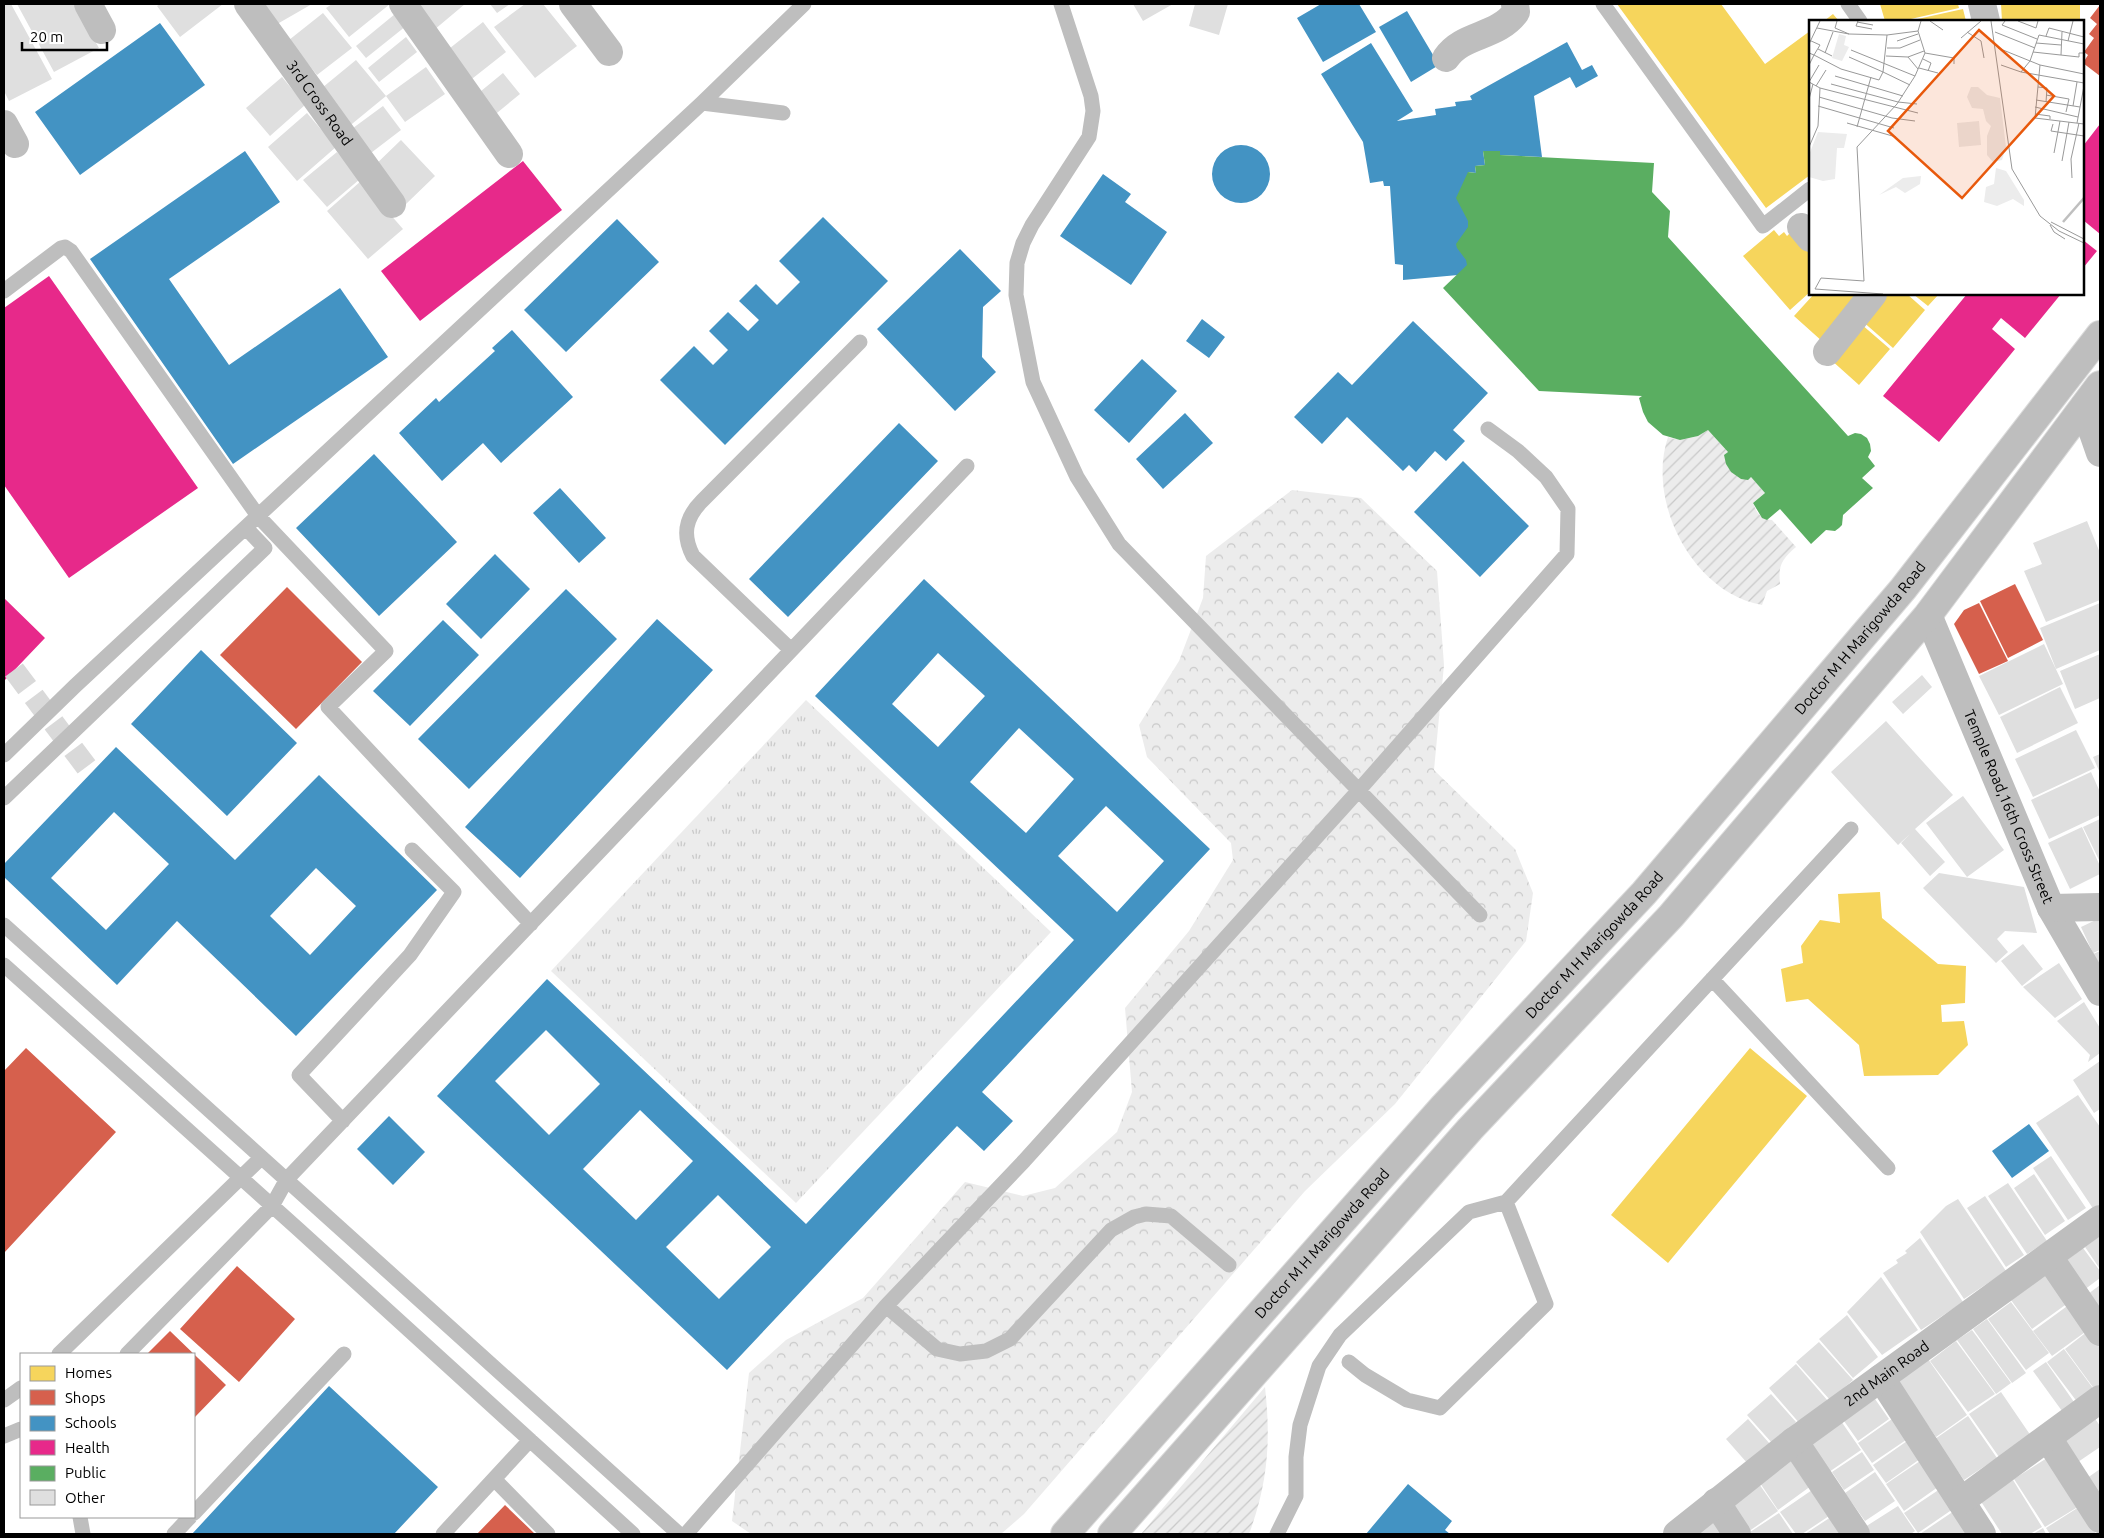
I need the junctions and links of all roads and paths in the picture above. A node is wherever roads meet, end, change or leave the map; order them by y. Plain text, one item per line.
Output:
1 (88, 4) edge
2 (248, 4) edge
3 (403, 4) edge
4 (574, 4) edge
5 (804, 4) edge
6 (1061, 4) edge
7 (1515, 4) edge
8 (1603, 4) edge
9 (1848, 4) edge
10 (1982, 4) edge
11 (1859, 20) edge
12 (1986, 20) edge
13 (102, 30) dead end
14 (609, 52) dead end
15 (1446, 58) dead end
16 (702, 103) junction
17 (783, 113) dead end
18 (509, 154) dead end
19 (1809, 190) edge
20 (392, 204) dead end
21 (4, 291) edge
22 (1870, 295) edge
23 (2100, 335) edge
24 (860, 342) dead end
25 (1827, 352) dead end
26 (2100, 385) edge
27 (2084, 407) junction
28 (1488, 429) dead end
29 (2100, 453) edge
30 (968, 466) dead end
31 (258, 516) junction
32 (246, 528) junction
33 (1928, 615) junction
34 (792, 650) junction
35 (4, 755) edge
36 (1359, 790) junction
37 (4, 798) edge
38 (1851, 829) dead end
39 (412, 850) dead end
40 (2100, 907) edge
41 (2051, 908) junction
42 (1480, 915) dead end
43 (531, 924) junction
44 (4, 925) edge
45 (4, 965) edge
46 (1712, 979) junction
47 (2100, 992) edge
48 (343, 1121) junction
49 (261, 1158) junction
50 (1888, 1168) dead end
51 (240, 1178) junction
52 (287, 1179) junction
53 (1506, 1202) junction
54 (272, 1206) junction
55 (2100, 1219) edge
56 (2049, 1257) junction
57 (1228, 1265) dead end
58 (886, 1306) junction
59 (2100, 1332) edge
60 (60, 1353) edge
61 (128, 1353) edge
62 (344, 1354) dead end
63 (1349, 1362) dead end
64 (1881, 1378) junction
65 (20, 1389) edge
66 (2100, 1399) edge
67 (4, 1400) edge
68 (20, 1429) edge
69 (4, 1436) edge
70 (2048, 1438) junction
71 (530, 1440) junction
72 (1794, 1441) junction
73 (495, 1480) junction
74 (1961, 1501) junction
75 (1716, 1502) junction
76 (195, 1512) edge
77 (80, 1518) edge
78 (189, 1518) edge
79 (2100, 1519) edge
80 (82, 1534) edge
81 (174, 1534) edge
82 (443, 1534) edge
83 (548, 1534) edge
84 (633, 1534) edge
85 (679, 1534) edge
86 (686, 1534) edge
87 (1065, 1534) edge
88 (1112, 1534) edge
89 (1277, 1534) edge
90 (1677, 1534) edge
91 (1738, 1534) edge
92 (1856, 1534) edge
93 (1982, 1534) edge

1 - 13 main road
2 - 20 main road, 3rd Cross Road
3 - 18 main road
4 - 14 main road
5 - 16 lane
6 - 36 lane
7 - 15 main road
8 - 19 lane
9 - 11 lane
10 - 12 main road
16 - 17 lane
16 - 31 lane
21 - 31 lane
22 - 25 main road
23 - 87 main road, Doctor M H Marigowda Road
24 - 34 lane
26 - 27 main road
27 - 29 main road
27 - 33 main road
28 - 36 lane
30 - 34 lane
31 - 32 lane
31 - 43 lane
32 - 35 lane
32 - 37 lane
33 - 41 main road, Temple Road,16th Cross Street
33 - 88 main road
34 - 43 lane
36 - 42 lane
36 - 58 lane
38 - 46 lane
39 - 48 lane
40 - 41 main road
41 - 47 main road, Temple Road,16th Cross Street
43 - 48 lane
44 - 49 lane
45 - 51 lane
46 - 50 lane
46 - 53 lane
48 - 52 lane
49 - 51 lane
49 - 52 lane
51 - 54 lane
51 - 60 lane
52 - 54 lane
52 - 85 lane
53 - 63 lane
53 - 89 lane
54 - 61 lane
54 - 71 lane
55 - 56 main road, 2nd Main Road
56 - 59 main road
56 - 64 main road, 2nd Main Road
57 - 58 lane
58 - 86 lane
62 - 76 lane
64 - 72 main road, 2nd Main Road
64 - 74 main road
65 - 67 lane
66 - 70 main road
68 - 69 lane
70 - 74 main road
70 - 79 main road
71 - 73 lane
71 - 84 lane
72 - 75 main road, 2nd Main Road
72 - 92 main road
73 - 82 lane
73 - 83 lane
74 - 93 main road
75 - 90 main road, 2nd Main Road
75 - 91 main road
77 - 80 lane
78 - 81 lane

